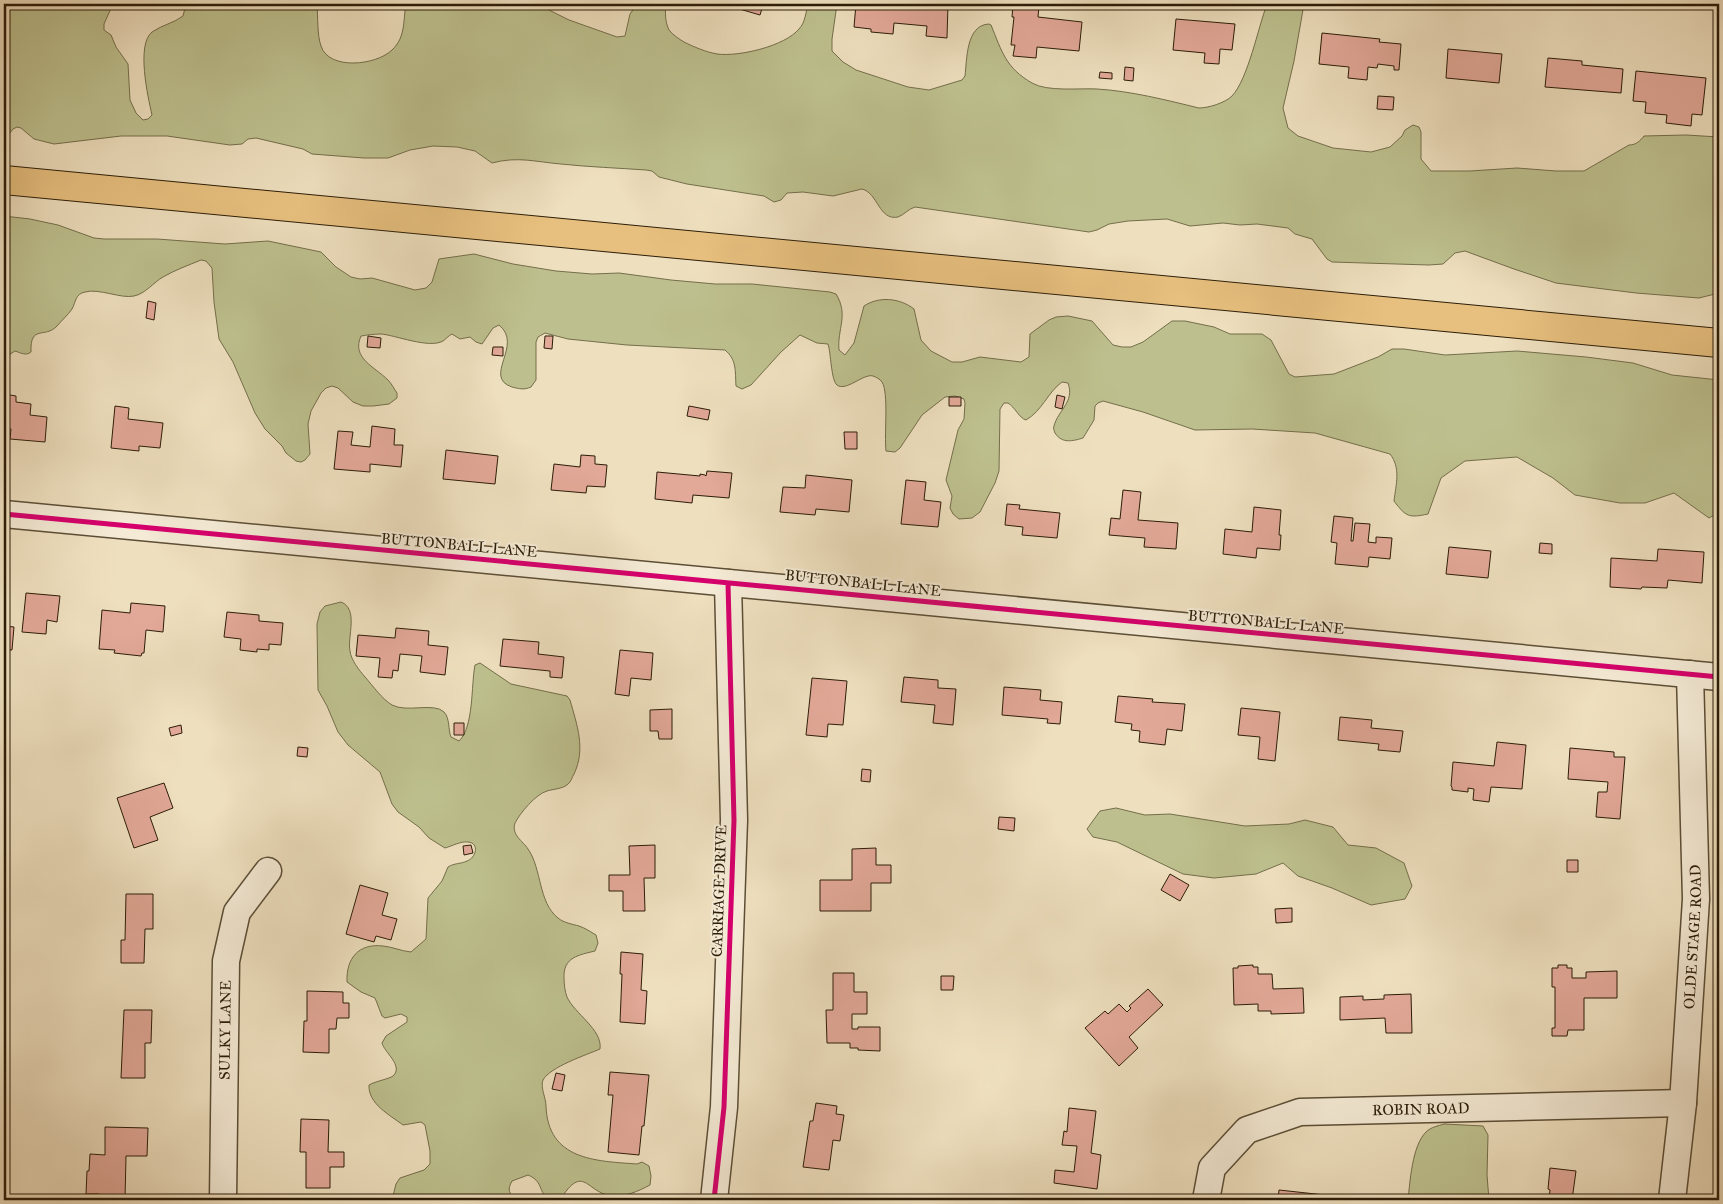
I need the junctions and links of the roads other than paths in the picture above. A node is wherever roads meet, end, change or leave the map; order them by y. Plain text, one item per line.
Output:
1 (4, 180) edge
2 (1719, 343) edge
3 (4, 514) edge
4 (728, 583) junction
5 (1690, 674) junction
6 (1719, 677) edge
7 (268, 870) dead end
8 (1684, 1103) junction
9 (223, 1200) edge
10 (714, 1200) edge
11 (1206, 1200) edge
12 (1672, 1200) edge

1 - 2 main road
3 - 4 street, BUTTONBALL LANE
4 - 5 street, BUTTONBALL LANE
4 - 10 street, CARRIAGE DRIVE
5 - 6 street, BUTTONBALL LANE
5 - 8 street, OLDE STAGE ROAD
7 - 9 street, SULKY LANE
8 - 11 street, ROBIN ROAD
8 - 12 street, OLDE STAGE ROAD

